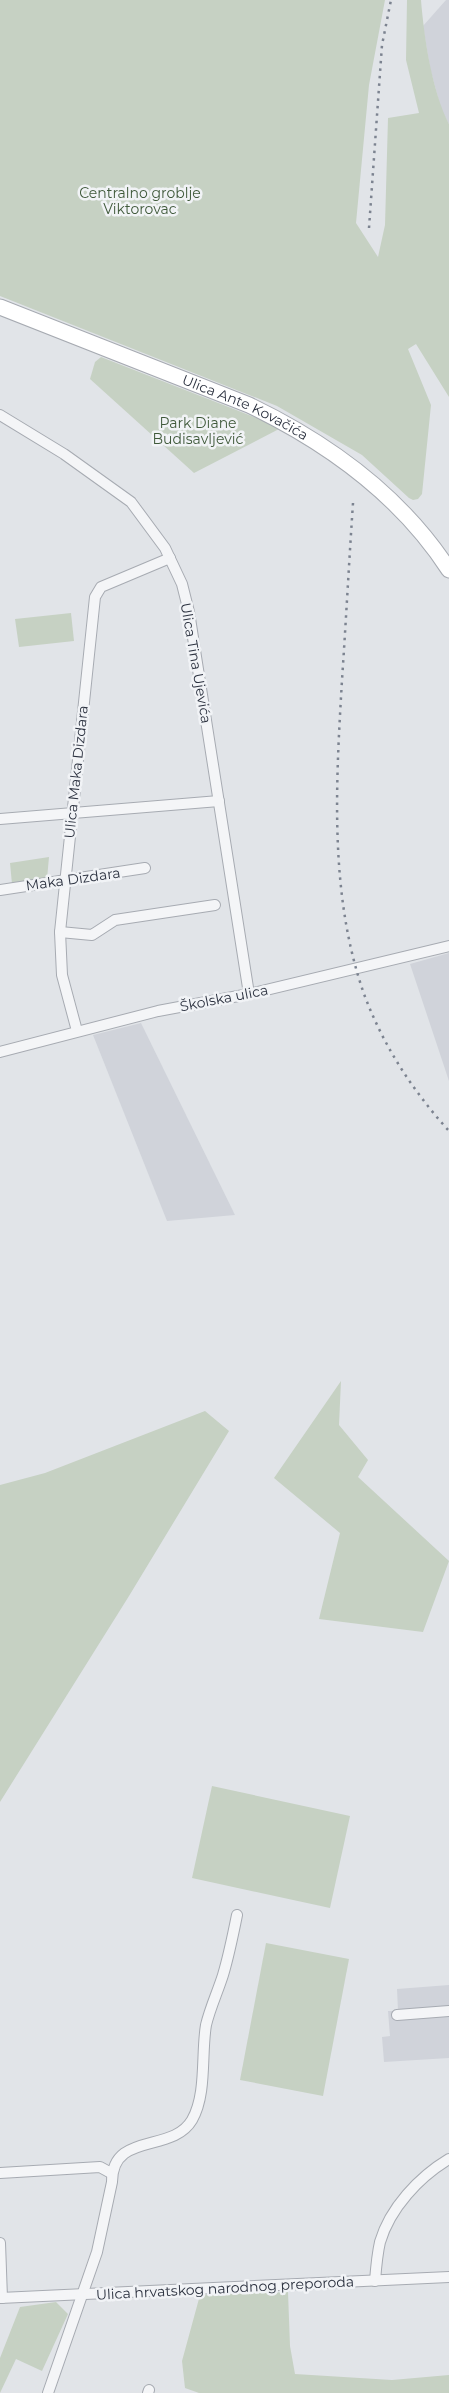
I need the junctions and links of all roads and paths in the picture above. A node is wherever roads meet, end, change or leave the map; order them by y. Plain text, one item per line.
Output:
1 (0, 307) edge
2 (2, 419) edge
3 (170, 558) junction
4 (449, 570) edge
5 (219, 801) junction
6 (72, 813) junction
7 (0, 819) edge
8 (145, 868) dead end
9 (64, 880) junction
10 (0, 890) edge
11 (215, 905) dead end
12 (60, 932) junction
13 (449, 946) edge
14 (249, 994) junction
15 (77, 1031) junction
16 (0, 1052) edge
17 (237, 1915) dead end
18 (449, 2011) edge
19 (397, 2015) dead end
20 (449, 2159) edge
21 (0, 2173) edge
22 (111, 2173) junction
23 (0, 2243) edge
24 (449, 2277) edge
25 (375, 2281) junction
26 (82, 2294) junction
27 (1, 2298) edge
28 (48, 2393) edge

1 - 4 main road, Ulica Ante Kovačića
2 - 3 street, Ulica Tina Ujevića
3 - 5 street, Ulica Tina Ujevića
3 - 6 street, Ulica Maka Dizdara
5 - 6 street
5 - 14 street, Ulica Tina Ujevića
6 - 7 street
6 - 9 street, Ulica Maka Dizdara
8 - 9 street, Maka Dizdara
9 - 10 street, Maka Dizdara
9 - 12 street, Ulica Maka Dizdara
11 - 12 street
12 - 15 street, Ulica Maka Dizdara
13 - 14 street, Školska ulica
14 - 15 street, Školska ulica
15 - 16 street, Školska ulica
17 - 22 street
18 - 19 street
20 - 25 street
21 - 22 street
22 - 26 street
23 - 27 street
24 - 25 street, Ulica hrvatskog narodnog preporoda
25 - 26 street, Ulica hrvatskog narodnog preporoda
26 - 27 street, Ulica hrvatskog narodnog preporoda
26 - 28 street

